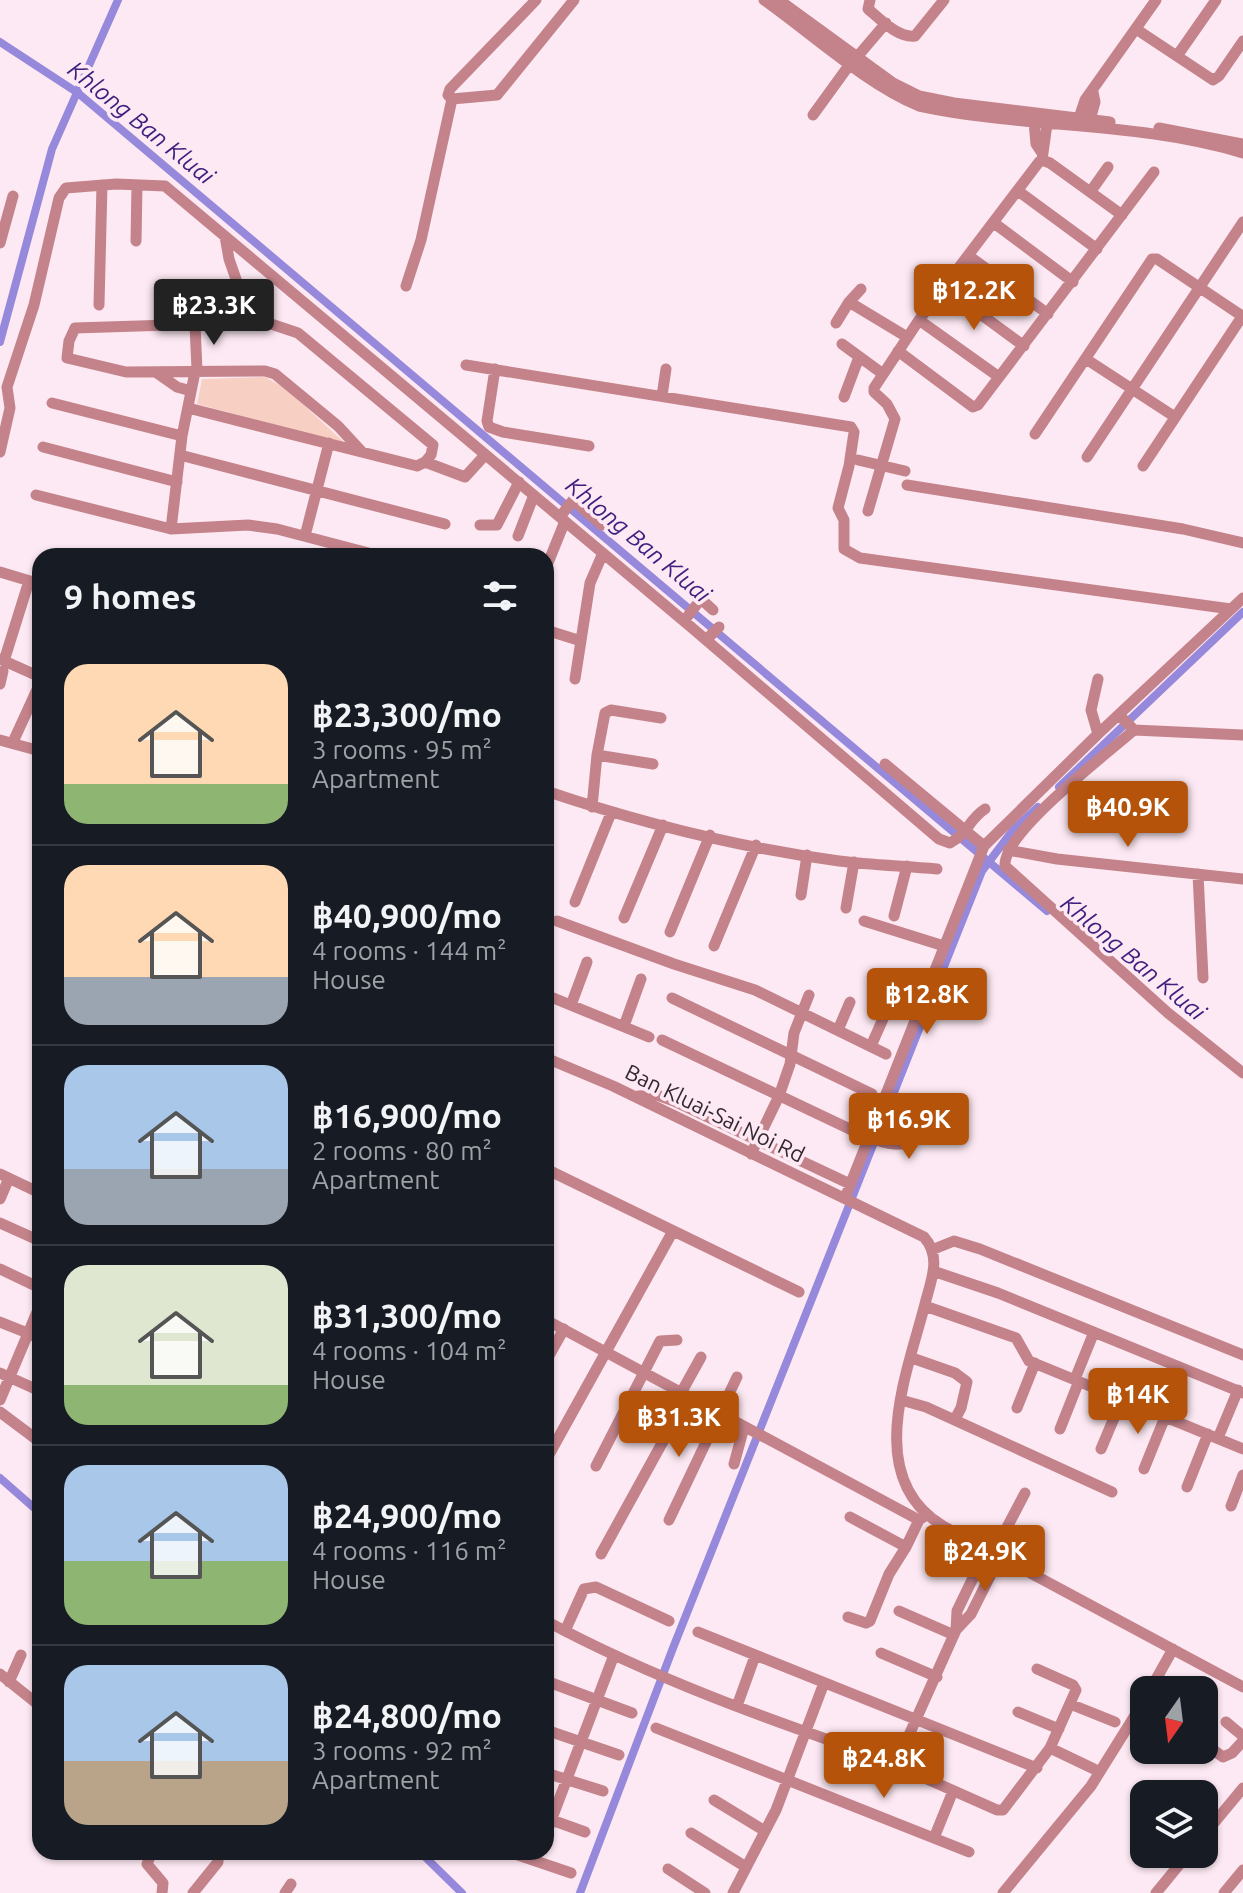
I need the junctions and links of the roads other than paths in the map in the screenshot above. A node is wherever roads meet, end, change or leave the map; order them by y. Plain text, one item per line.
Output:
1 (536, 0) edge
2 (574, 0) edge
3 (764, 0) edge
4 (779, 0) edge
5 (870, 0) edge
6 (944, 0) edge
7 (1156, 0) edge
8 (1216, 0) edge
9 (886, 23) junction
10 (1136, 29) junction
11 (1243, 41) edge
12 (1177, 56) junction
13 (854, 61) junction
14 (452, 99) junction
15 (813, 115) dead end
16 (1084, 119) junction
17 (1041, 123) junction
18 (1243, 144) edge
19 (1243, 153) edge
20 (1042, 156) junction
21 (1108, 167) dead end
22 (1154, 172) dead end
23 (102, 185) junction
24 (137, 185) junction
25 (1018, 191) junction
26 (1091, 191) junction
27 (13, 196) dead end
28 (1122, 215) junction
29 (1243, 222) edge
30 (994, 223) junction
31 (225, 236) junction
32 (136, 241) dead end
33 (0, 243) edge
34 (1097, 249) junction
35 (969, 256) junction
36 (237, 282) dead end
37 (1073, 282) junction
38 (406, 286) dead end
39 (1200, 287) junction
40 (945, 288) junction
41 (861, 289) dead end
42 (849, 302) junction
43 (99, 305) dead end
44 (1048, 314) junction
45 (1243, 315) edge
46 (919, 320) junction
47 (836, 323) dead end
48 (195, 325) junction
49 (907, 337) junction
50 (842, 344) dead end
51 (1024, 346) junction
52 (898, 351) junction
53 (859, 357) junction
54 (1086, 359) junction
55 (466, 365) dead end
56 (495, 369) junction
57 (666, 369) dead end
58 (196, 371) junction
59 (157, 373) junction
60 (883, 374) junction
61 (999, 377) junction
62 (1132, 389) junction
63 (191, 391) junction
64 (662, 396) junction
65 (844, 397) dead end
66 (52, 403) dead end
67 (188, 408) junction
68 (1175, 417) junction
69 (1035, 434) dead end
70 (182, 436) junction
71 (329, 443) junction
72 (589, 446) dead end
73 (43, 447) dead end
74 (362, 452) junction
75 (0, 453) edge
76 (180, 455) junction
77 (485, 455) junction
78 (1087, 457) dead end
79 (858, 460) dead end
80 (425, 462) junction
81 (881, 466) junction
82 (1143, 466) dead end
83 (905, 471) dead end
84 (177, 482) junction
85 (519, 482) junction
86 (907, 485) dead end
87 (316, 491) junction
88 (36, 495) dead end
89 (534, 495) junction
90 (868, 511) dead end
91 (565, 513) junction
92 (445, 524) dead end
93 (480, 525) dead end
94 (602, 525) dead end
95 (171, 529) junction
96 (305, 536) junction
97 (518, 536) dead end
98 (1243, 543) edge
99 (350, 548) edge
100 (553, 548) edge
101 (603, 553) junction
102 (0, 572) edge
103 (32, 580) edge
104 (32, 593) edge
105 (1243, 598) edge
106 (1231, 609) junction
107 (713, 610) dead end
108 (685, 619) junction
109 (554, 633) edge
110 (581, 641) junction
111 (3, 663) edge
112 (32, 674) edge
113 (575, 679) dead end
114 (1098, 679) dead end
115 (0, 684) edge
116 (32, 700) edge
117 (661, 718) dead end
118 (1126, 723) junction
119 (1098, 734) junction
120 (1243, 735) edge
121 (0, 740) edge
122 (13, 742) junction
123 (32, 748) edge
124 (597, 755) junction
125 (653, 764) dead end
126 (885, 764) dead end
127 (554, 794) edge
128 (592, 807) junction
129 (985, 809) dead end
130 (611, 813) junction
131 (663, 825) junction
132 (965, 833) junction
133 (710, 835) junction
134 (756, 845) junction
135 (1008, 850) junction
136 (981, 853) junction
137 (807, 855) junction
138 (854, 862) junction
139 (907, 866) junction
140 (937, 869) dead end
141 (1198, 874) junction
142 (1243, 879) edge
143 (801, 895) dead end
144 (575, 902) dead end
145 (846, 908) dead end
146 (894, 916) dead end
147 (624, 918) dead end
148 (557, 921) dead end
149 (864, 921) dead end
150 (670, 932) dead end
151 (714, 946) dead end
152 (944, 946) junction
153 (587, 962) dead end
154 (1203, 978) dead end
155 (641, 979) dead end
156 (809, 995) dead end
157 (554, 998) edge
158 (672, 998) dead end
159 (850, 1002) dead end
160 (571, 1005) junction
161 (886, 1012) dead end
162 (802, 1013) junction
163 (624, 1026) junction
164 (838, 1030) junction
165 (649, 1037) dead end
166 (662, 1040) dead end
167 (871, 1046) junction
168 (886, 1054) dead end
169 (791, 1055) junction
170 (554, 1061) edge
171 (1243, 1073) edge
172 (872, 1094) dead end
173 (634, 1096) junction
174 (779, 1096) junction
175 (856, 1132) dead end
176 (870, 1137) junction
177 (918, 1137) dead end
178 (757, 1139) junction
179 (751, 1154) junction
180 (554, 1173) edge
181 (4, 1176) edge
182 (850, 1184) junction
183 (32, 1189) edge
184 (0, 1199) edge
185 (849, 1200) junction
186 (0, 1223) edge
187 (673, 1231) junction
188 (32, 1237) edge
189 (934, 1249) junction
190 (0, 1269) edge
191 (933, 1271) junction
192 (32, 1284) edge
193 (799, 1292) dead end
194 (925, 1306) junction
195 (0, 1322) edge
196 (32, 1322) edge
197 (554, 1324) edge
198 (564, 1329) junction
199 (1094, 1332) junction
200 (27, 1333) junction
201 (32, 1335) edge
202 (677, 1340) dead end
203 (554, 1347) edge
204 (606, 1351) junction
205 (1242, 1351) edge
206 (701, 1357) dead end
207 (912, 1358) junction
208 (1035, 1363) junction
209 (645, 1372) junction
210 (4, 1375) edge
211 (737, 1377) dead end
212 (1077, 1380) junction
213 (32, 1387) edge
214 (1240, 1392) edge
215 (685, 1395) junction
216 (1122, 1399) junction
217 (0, 1400) edge
218 (901, 1400) junction
219 (1017, 1408) dead end
220 (0, 1412) edge
221 (720, 1414) junction
222 (1165, 1417) junction
223 (955, 1419) junction
224 (744, 1427) junction
225 (1060, 1429) dead end
226 (32, 1436) edge
227 (1213, 1436) junction
228 (554, 1445) edge
229 (1101, 1449) dead end
230 (1243, 1449) edge
231 (734, 1464) dead end
232 (596, 1466) dead end
233 (1144, 1469) dead end
234 (1243, 1475) edge
235 (1187, 1487) dead end
236 (1112, 1492) dead end
237 (1025, 1493) dead end
238 (1231, 1506) dead end
239 (850, 1517) dead end
240 (923, 1517) junction
241 (669, 1520) dead end
242 (906, 1547) junction
243 (994, 1553) junction
244 (601, 1554) dead end
245 (899, 1611) dead end
246 (848, 1617) dead end
247 (669, 1621) dead end
248 (554, 1625) edge
249 (565, 1631) junction
250 (698, 1632) dead end
251 (955, 1633) junction
252 (1173, 1649) junction
253 (881, 1653) dead end
254 (21, 1655) dead end
255 (614, 1655) junction
256 (755, 1656) junction
257 (1037, 1669) dead end
258 (1158, 1676) edge
259 (937, 1677) junction
260 (5, 1678) edge
261 (824, 1683) junction
262 (554, 1684) edge
263 (1243, 1687) edge
264 (32, 1700) edge
265 (597, 1701) junction
266 (1070, 1704) junction
267 (737, 1706) junction
268 (1018, 1712) dead end
269 (632, 1713) dead end
270 (917, 1720) junction
271 (1115, 1722) dead end
272 (1226, 1722) dead end
273 (1130, 1723) edge
274 (656, 1728) dead end
275 (1059, 1729) junction
276 (554, 1733) edge
277 (804, 1733) junction
278 (1243, 1738) edge
279 (581, 1742) junction
280 (905, 1744) junction
281 (1050, 1748) junction
282 (1218, 1753) edge
283 (619, 1755) dead end
284 (886, 1760) junction
285 (900, 1767) junction
286 (1037, 1768) junction
287 (1094, 1769) dead end
288 (554, 1776) edge
289 (565, 1779) junction
290 (787, 1781) junction
291 (1243, 1788) edge
292 (603, 1791) dead end
293 (953, 1791) junction
294 (714, 1800) dead end
295 (554, 1805) edge
296 (1218, 1818) edge
297 (554, 1821) edge
298 (765, 1831) junction
299 (585, 1832) dead end
300 (691, 1833) dead end
301 (934, 1838) junction
302 (969, 1852) dead end
303 (150, 1860) edge
304 (218, 1860) edge
305 (545, 1860) edge
306 (746, 1867) junction
307 (1177, 1868) edge
308 (668, 1869) dead end
309 (1243, 1870) edge
310 (571, 1873) dead end
311 (195, 1892) edge
312 (162, 1893) edge
313 (705, 1893) edge
314 (733, 1893) edge
315 (1003, 1893) edge
316 (1156, 1893) edge
317 (1224, 1893) edge

1 - 14 street
2 - 14 street
3 - 13 street
4 - 13 street
5 - 9 street
6 - 9 street
7 - 10 street
8 - 12 street
9 - 13 street
10 - 12 street
10 - 16 street
11 - 12 street
13 - 15 street
13 - 16 street
13 - 17 street
14 - 38 street
16 - 18 street
17 - 19 street
17 - 20 street
20 - 25 street
20 - 26 street
21 - 26 street
22 - 28 street
23 - 24 street
23 - 43 street
23 - 75 street
24 - 31 street
24 - 32 street
25 - 30 street
25 - 34 street
26 - 28 street
27 - 33 street
28 - 34 street
29 - 39 street
30 - 35 street
30 - 37 street
31 - 36 street
31 - 77 street
34 - 37 street
35 - 40 street
35 - 44 street
37 - 44 street
39 - 45 street
39 - 54 street
39 - 62 street
40 - 46 street
40 - 51 street
41 - 42 street
42 - 47 street
42 - 49 street
44 - 51 street
45 - 68 street
46 - 49 street
46 - 61 street
48 - 58 street
48 - 59 street
48 - 80 street
49 - 52 street
50 - 53 street
51 - 61 street
52 - 60 street
52 - 61 street
53 - 60 street
53 - 65 street
54 - 62 street
54 - 69 street
55 - 56 street
56 - 64 street
56 - 72 street
57 - 64 street
58 - 59 street
58 - 63 street
58 - 74 street
59 - 63 street
60 - 81 street
62 - 68 street
62 - 78 street
63 - 67 street
64 - 106 street
66 - 70 street
67 - 70 street
67 - 71 street
68 - 82 street
70 - 76 street
71 - 74 street
71 - 87 street
73 - 84 street
74 - 80 street
76 - 84 street
76 - 87 street
77 - 80 street
77 - 85 street
79 - 81 street
81 - 83 street
81 - 90 street
84 - 95 street
85 - 89 street
85 - 93 street
86 - 98 street
87 - 92 street
87 - 96 street
88 - 95 street
89 - 91 street
89 - 97 street
91 - 94 street
91 - 100 street
91 - 101 street
95 - 96 street
96 - 99 street
101 - 108 street
101 - 110 street
102 - 103 street
104 - 111 street
105 - 106 street
106 - 118 street
107 - 108 street
108 - 132 street
109 - 110 street
110 - 113 street
111 - 112 street
111 - 115 street
114 - 119 street
116 - 122 street
117 - 124 street
118 - 119 street
118 - 120 street
118 - 135 street
119 - 136 street
121 - 122 street
122 - 123 street
124 - 125 street
124 - 128 street
126 - 132 street
127 - 128 street
128 - 130 street
129 - 132 street
130 - 131 street
130 - 144 street
131 - 133 street
131 - 147 street
132 - 136 street
133 - 134 street
133 - 150 street
134 - 137 street
134 - 151 street
135 - 141 street
135 - 171 street
136 - 152 street
137 - 138 street
137 - 143 street
138 - 139 street
138 - 145 street
139 - 140 street
139 - 146 street
141 - 142 street
141 - 154 street
148 - 162 street
149 - 152 street
152 - 176 street
153 - 160 street
155 - 163 street
156 - 162 street
157 - 160 street
158 - 169 street
159 - 164 street
160 - 163 street
161 - 167 street
162 - 164 street
162 - 169 street
163 - 165 street
164 - 167 street
166 - 174 street
167 - 168 street
169 - 172 street
169 - 174 street
170 - 173 street, Ban Kluai-Sai Noi Rd
173 - 178 street
173 - 179 street, Ban Kluai-Sai Noi Rd
174 - 175 street
174 - 178 street
176 - 177 street
176 - 182 street
178 - 179 street
178 - 182 street
179 - 185 street, Ban Kluai-Sai Noi Rd
180 - 187 street
181 - 183 street
181 - 184 street
182 - 185 street
185 - 189 street, Ban Kluai-Sai Noi Rd
186 - 188 street
187 - 193 street
187 - 204 street
189 - 191 street
189 - 205 street
190 - 192 street
191 - 194 street
191 - 199 street
194 - 207 street
194 - 208 street
195 - 200 street
196 - 200 street
197 - 198 street
198 - 203 street
198 - 204 street
199 - 212 street
199 - 214 street
200 - 201 street
200 - 210 street
202 - 209 street
204 - 209 street
204 - 228 street
206 - 215 street
207 - 218 street
207 - 223 street
208 - 212 street
208 - 219 street
209 - 215 street
209 - 232 street
210 - 213 street
210 - 217 street
211 - 221 street
212 - 216 street
212 - 225 street
214 - 227 street
215 - 221 street
215 - 244 street
216 - 222 street
216 - 229 street
218 - 223 street
218 - 240 street
220 - 226 street
221 - 224 street
221 - 241 street
222 - 227 street
222 - 233 street
223 - 236 street
224 - 231 street
224 - 240 street
227 - 230 street
227 - 235 street
234 - 238 street
237 - 243 street
239 - 242 street
240 - 242 street
240 - 243 street
242 - 246 street
243 - 251 street
243 - 252 street
245 - 251 street
247 - 249 street
248 - 249 street
249 - 255 street
250 - 256 street
251 - 259 street
252 - 258 street
252 - 263 street
253 - 259 street
254 - 260 street
255 - 265 street
255 - 267 street
256 - 261 street
256 - 267 street
257 - 266 street
259 - 270 street
260 - 264 street
261 - 270 street
261 - 277 street
262 - 265 street
265 - 269 street
265 - 279 street
266 - 271 street
266 - 275 street
267 - 277 street
268 - 275 street
270 - 280 street
270 - 286 street
272 - 278 street
273 - 315 street
274 - 290 street
275 - 281 street
276 - 279 street
277 - 284 street
277 - 290 street
278 - 282 street
279 - 283 street
279 - 289 street
280 - 284 street
280 - 285 street
281 - 286 street
281 - 287 street
284 - 285 street
285 - 293 street
286 - 293 street
288 - 289 street
289 - 292 street
289 - 295 street
290 - 298 street
290 - 301 street
291 - 296 street
293 - 301 street
294 - 298 street
297 - 299 street
298 - 306 street
300 - 306 street
301 - 302 street
303 - 312 street
304 - 311 street
305 - 310 street
306 - 314 street
307 - 316 street
308 - 313 street
309 - 317 street

